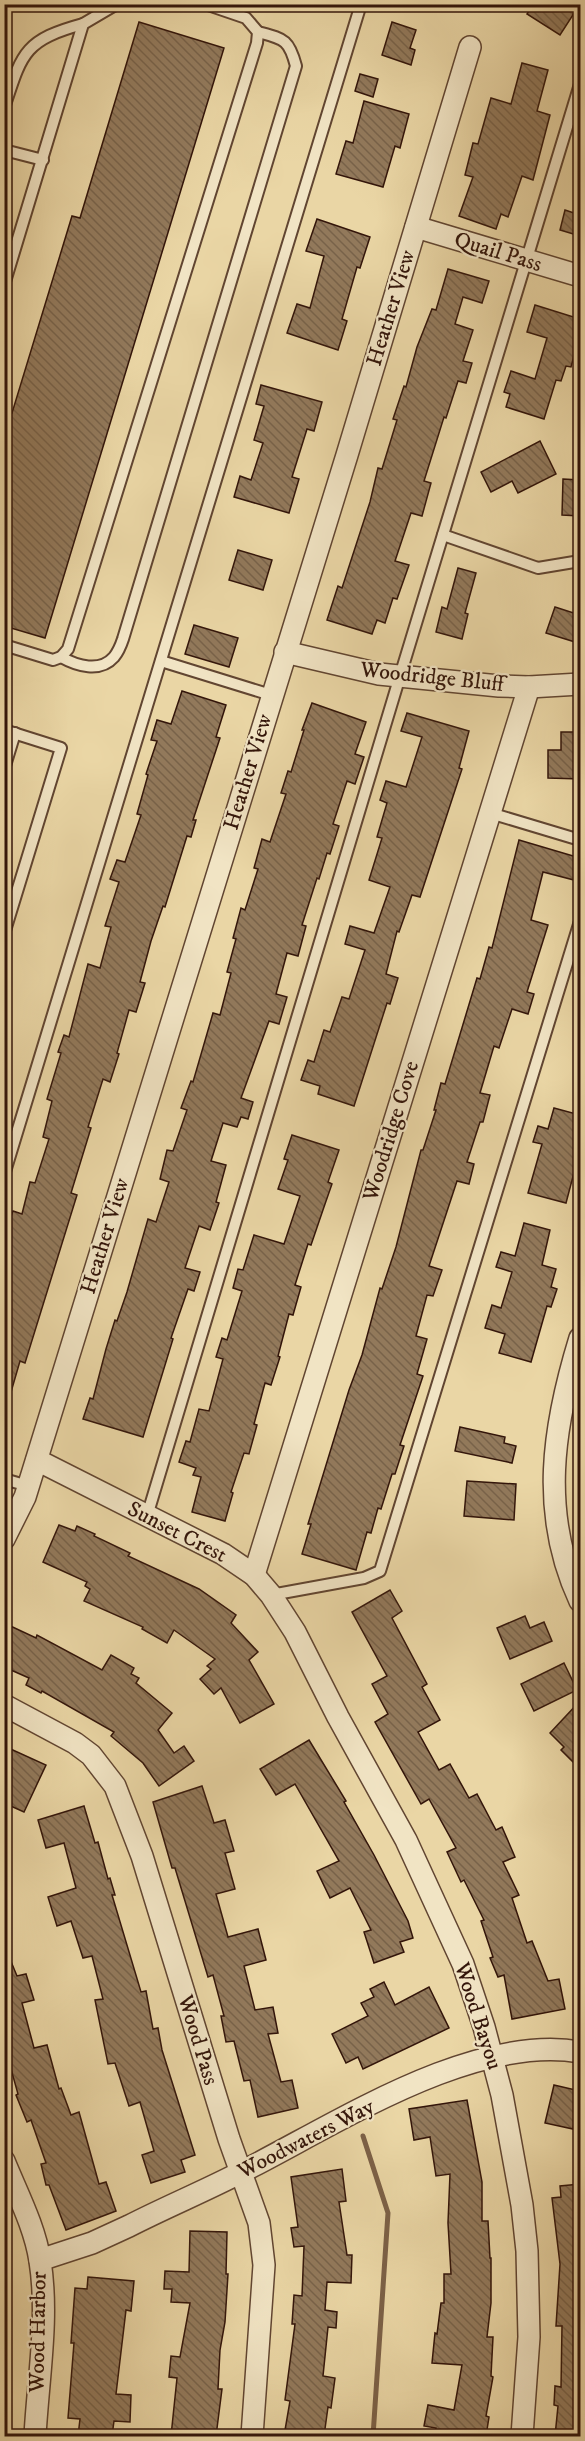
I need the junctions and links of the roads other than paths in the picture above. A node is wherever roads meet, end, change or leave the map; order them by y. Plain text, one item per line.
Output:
1 (117, 4) edge
2 (205, 4) edge
3 (361, 4) edge
4 (83, 24) junction
5 (258, 32) junction
6 (470, 47) dead end
7 (580, 84) edge
8 (4, 108) edge
9 (4, 150) edge
10 (43, 160) junction
11 (416, 227) junction
12 (528, 261) junction
13 (580, 276) edge
14 (4, 285) edge
15 (443, 536) junction
16 (580, 561) edge
17 (4, 645) edge
18 (285, 652) junction
19 (61, 657) junction
20 (161, 661) junction
21 (400, 676) junction
22 (580, 684) edge
23 (529, 687) junction
24 (271, 695) junction
25 (10, 732) edge
26 (4, 769) edge
27 (490, 813) junction
28 (580, 840) edge
29 (580, 921) edge
30 (4, 934) edge
31 (4, 1175) edge
32 (580, 1338) edge
33 (37, 1460) junction
34 (4, 1479) edge
35 (27, 1492) junction
36 (147, 1516) junction
37 (4, 1539) edge
38 (254, 1575) junction
39 (271, 1594) junction
40 (580, 1601) edge
41 (296, 1632) joint
42 (4, 1705) edge
43 (580, 2052) edge
44 (493, 2057) junction
45 (4, 2161) edge
46 (242, 2172) junction
47 (40, 2260) junction
48 (35, 2436) edge
49 (252, 2436) edge
50 (522, 2436) edge

1 - 4 lane
2 - 5 lane
3 - 20 lane
4 - 8 lane
4 - 10 lane
5 - 19 lane
5 - 19 lane
6 - 11 street, Heather View
7 - 12 lane
9 - 10 lane
10 - 14 lane
11 - 12 street, Quail Pass
11 - 18 street, Heather View
12 - 13 street, Quail Pass
12 - 15 lane
15 - 16 lane
15 - 21 lane
17 - 19 lane
18 - 21 street, Woodridge Bluff
18 - 24 street, Heather View
20 - 24 lane
20 - 31 lane
21 - 23 street, Woodridge Bluff
21 - 36 lane
22 - 23 street, Woodridge Bluff
23 - 27 street, Woodridge Cove
24 - 33 street, Heather View
25 - 26 lane
25 - 30 lane
27 - 28 lane
27 - 38 street, Woodridge Cove
29 - 39 lane
32 - 40 street
33 - 35 street, Heather View
33 - 36 street, Sunset Crest
34 - 35 lane
35 - 37 street
36 - 38 street, Sunset Crest
38 - 39 street, Sunset Crest
39 - 41 street, Sunset Crest
41 - 44 street, Wood Bayou
42 - 46 street, Wood Pass
43 - 44 street, Woodwaters Way
44 - 46 street, Woodwaters Way
44 - 50 street, Wood Bayou
45 - 47 street, Wood Harbor
46 - 47 street, Woodwaters Way
46 - 49 street, Wood Pass
47 - 48 street, Wood Harbor

